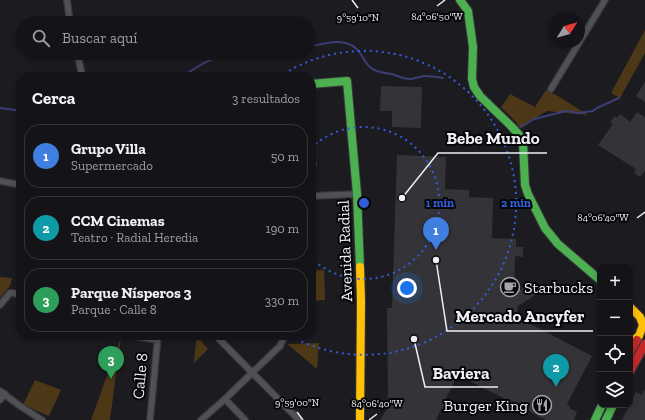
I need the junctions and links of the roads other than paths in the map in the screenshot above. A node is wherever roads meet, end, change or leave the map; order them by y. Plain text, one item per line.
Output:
1 (67, 0) edge
2 (460, 0) edge
3 (605, 0) edge
4 (69, 16) edge
5 (79, 60) edge
6 (82, 72) edge
7 (316, 84) edge
8 (551, 89) dead end
9 (0, 181) edge
10 (16, 184) edge
11 (357, 194) junction
12 (316, 196) edge
13 (597, 277) edge
14 (16, 293) edge
15 (0, 305) edge
16 (633, 308) edge
17 (633, 309) edge
18 (645, 316) edge
19 (645, 328) edge
20 (642, 336) edge
21 (157, 340) edge
22 (220, 340) edge
23 (283, 340) edge
24 (633, 341) edge
25 (645, 344) edge
26 (633, 348) edge
27 (633, 356) edge
28 (633, 366) edge
29 (253, 373) junction
30 (2, 392) edge
31 (225, 399) junction
32 (0, 400) edge
33 (601, 408) edge
34 (608, 412) edge
35 (42, 420) edge
36 (150, 420) edge
37 (201, 420) edge
38 (245, 420) edge
39 (299, 420) edge
40 (360, 420) edge
41 (595, 420) edge
42 (601, 420) edge

1 - 4 street
2 - 13 street
3 - 8 street
5 - 6 street
7 - 11 street, Avenida Radial
9 - 10 street
11 - 12 street
11 - 40 street, Avenida Radial
14 - 15 street
16 - 18 street
17 - 20 street
19 - 20 street
20 - 24 street
20 - 26 street
20 - 27 street
21 - 36 street, Calle 8
22 - 29 street
23 - 29 street
25 - 28 street
29 - 31 street
29 - 39 street
30 - 32 street
30 - 35 street
31 - 37 street
31 - 38 street
33 - 41 street
34 - 42 street

